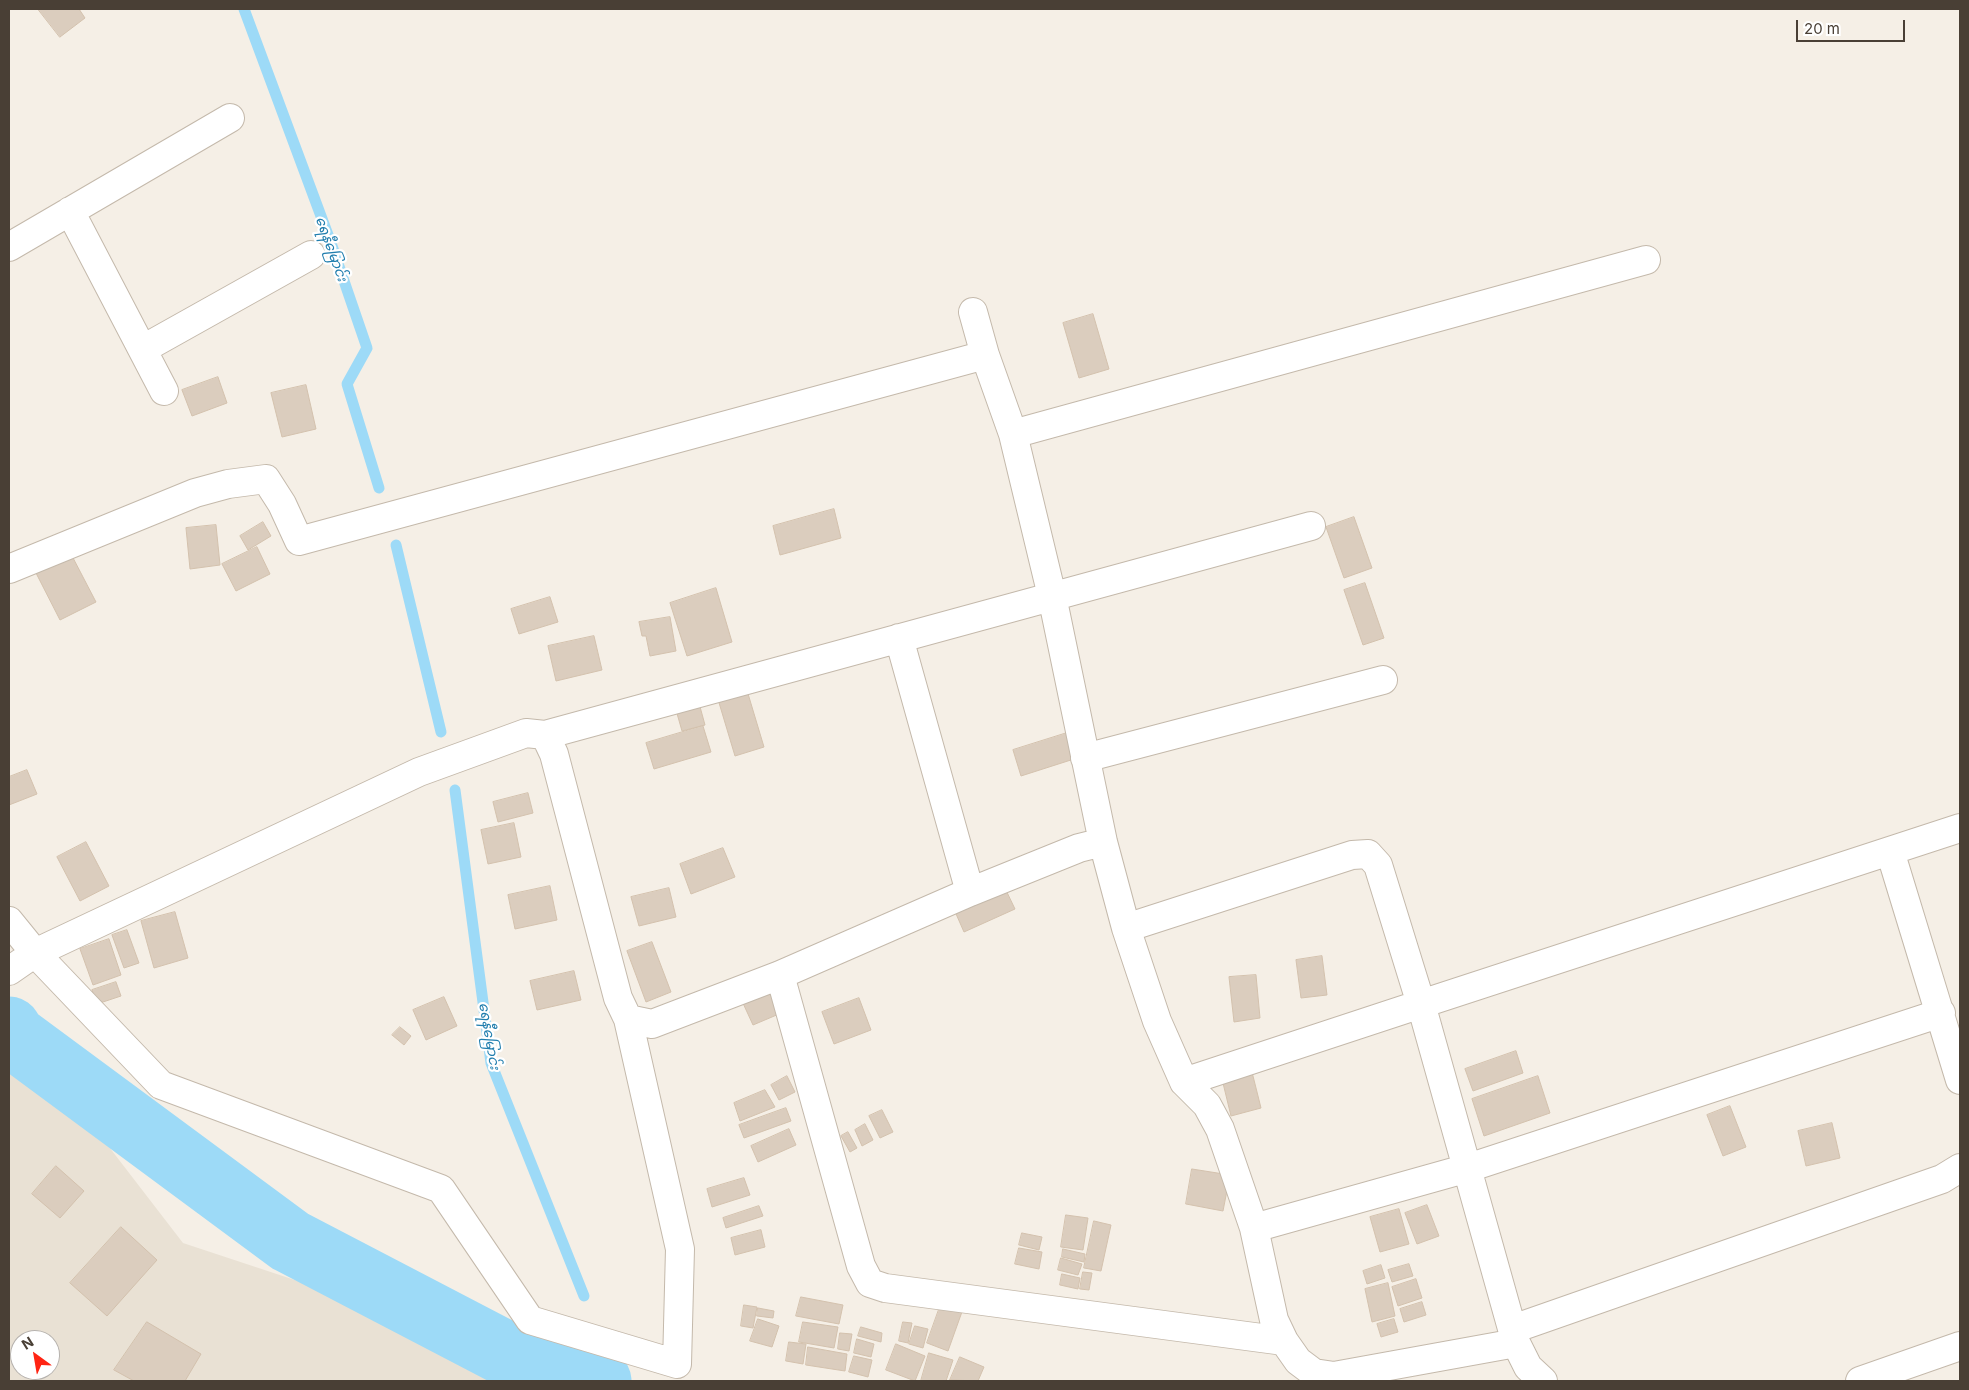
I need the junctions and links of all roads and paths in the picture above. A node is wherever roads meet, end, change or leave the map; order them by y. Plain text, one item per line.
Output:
1 (230, 118) dead end
2 (70, 211) junction
3 (9, 247) edge
4 (311, 255) dead end
5 (1646, 260) dead end
6 (972, 312) dead end
7 (142, 350) junction
8 (985, 356) junction
9 (164, 391) dead end
10 (1013, 434) junction
11 (1311, 526) dead end
12 (9, 569) edge
13 (1052, 596) junction
14 (899, 638) junction
15 (1382, 680) dead end
16 (545, 735) junction
17 (1084, 758) junction
18 (1960, 828) edge
19 (1103, 842) junction
20 (1890, 851) junction
21 (970, 892) junction
22 (9, 920) edge
23 (1126, 928) junction
24 (35, 953) junction
25 (9, 972) edge
26 (780, 975) junction
27 (1421, 1004) junction
28 (1941, 1014) junction
29 (628, 1019) junction
30 (1960, 1080) edge
31 (1184, 1082) junction
32 (1468, 1168) junction
33 (1960, 1168) edge
34 (1254, 1228) junction
35 (1514, 1336) junction
36 (1284, 1341) junction
37 (1960, 1346) edge
38 (1543, 1381) edge
39 (1860, 1381) edge

1 - 2 street
2 - 3 street
2 - 7 street
4 - 7 street
5 - 10 street
6 - 8 street
7 - 9 street
8 - 10 street
8 - 12 street
10 - 13 street
11 - 13 street
13 - 14 street
13 - 17 street
14 - 16 street
14 - 21 street
15 - 17 street
16 - 24 street
16 - 29 street
17 - 19 street
18 - 20 street
19 - 21 street
19 - 23 street
20 - 27 street
20 - 28 street
21 - 26 street
22 - 24 street
23 - 27 street
23 - 31 street
24 - 25 street
24 - 29 street
26 - 29 street
26 - 36 street
27 - 31 street
27 - 32 street
28 - 30 street
28 - 32 street
31 - 34 street
32 - 34 street
32 - 35 street
33 - 35 street
34 - 36 street
35 - 36 street
35 - 38 street
37 - 39 street

